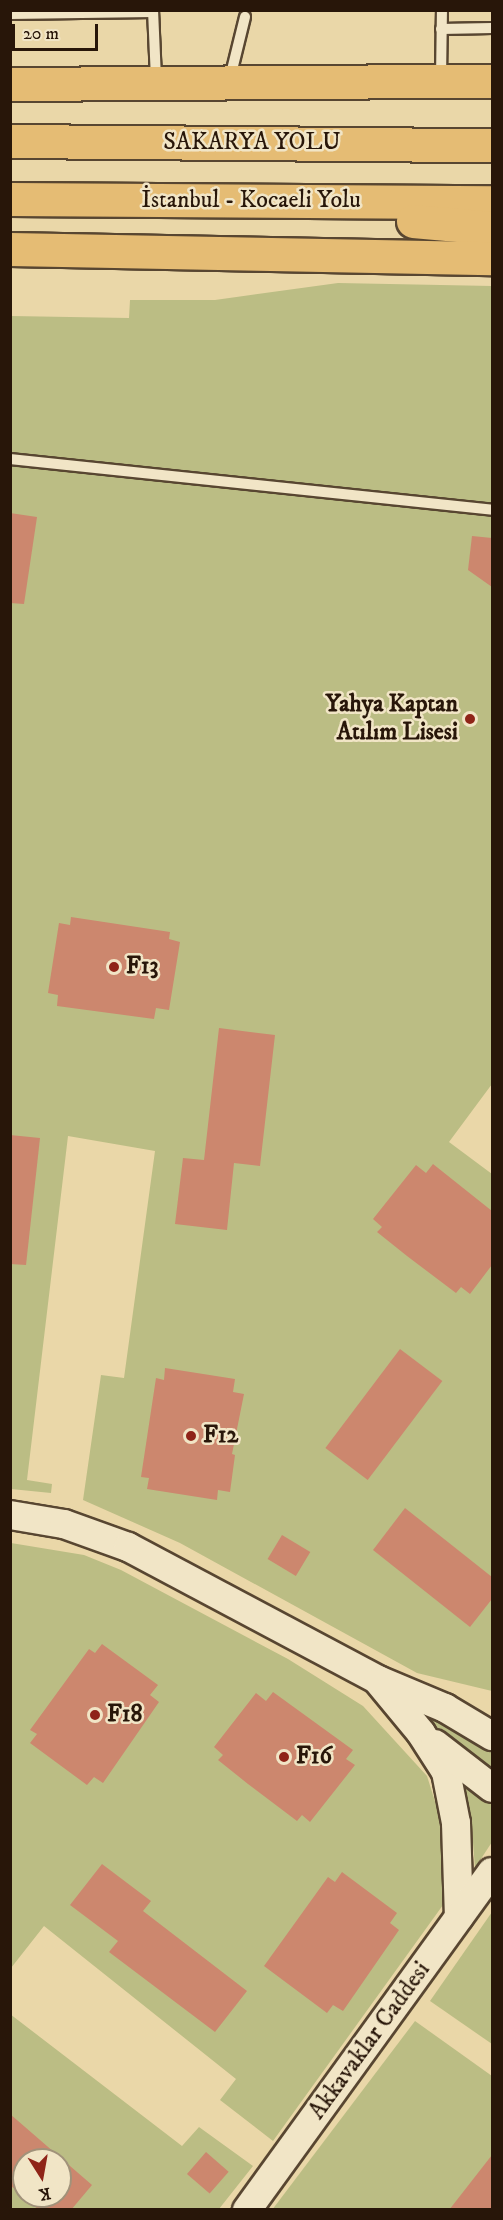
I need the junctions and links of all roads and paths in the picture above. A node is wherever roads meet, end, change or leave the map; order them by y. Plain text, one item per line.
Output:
1 (442, 10) edge
2 (153, 11) edge
3 (10, 14) edge
4 (245, 18) dead end
5 (441, 28) junction
6 (492, 28) edge
7 (229, 81) junction
8 (492, 81) edge
9 (156, 82) junction
10 (441, 82) junction
11 (10, 84) edge
12 (10, 141) edge
13 (492, 145) edge
14 (10, 199) edge
15 (187, 201) junction
16 (492, 202) edge
17 (492, 228) edge
18 (10, 249) edge
19 (492, 258) edge
20 (10, 459) edge
21 (492, 510) edge
22 (10, 1515) edge
23 (378, 1680) junction
24 (445, 1708) junction
25 (492, 1712) edge
26 (421, 1733) junction
27 (492, 1736) edge
28 (492, 1788) edge
29 (492, 1872) edge
30 (459, 1917) junction
31 (247, 2210) edge

1 - 5 lane
2 - 3 lane
2 - 9 lane
4 - 7 lane
5 - 6 lane
5 - 10 lane
7 - 9 highway
7 - 10 highway
8 - 10 highway
9 - 11 highway
12 - 13 highway, SAKARYA YOLU
14 - 15 highway, İstanbul - Kocaeli Yolu
15 - 16 highway, İstanbul - Kocaeli Yolu
15 - 17 highway
18 - 19 highway
20 - 21 lane
22 - 23 street
23 - 24 street
23 - 26 street
24 - 25 street
24 - 27 street
26 - 28 street
26 - 30 street
29 - 30 street, Akkavaklar Caddesi
30 - 31 street, Akkavaklar Caddesi

